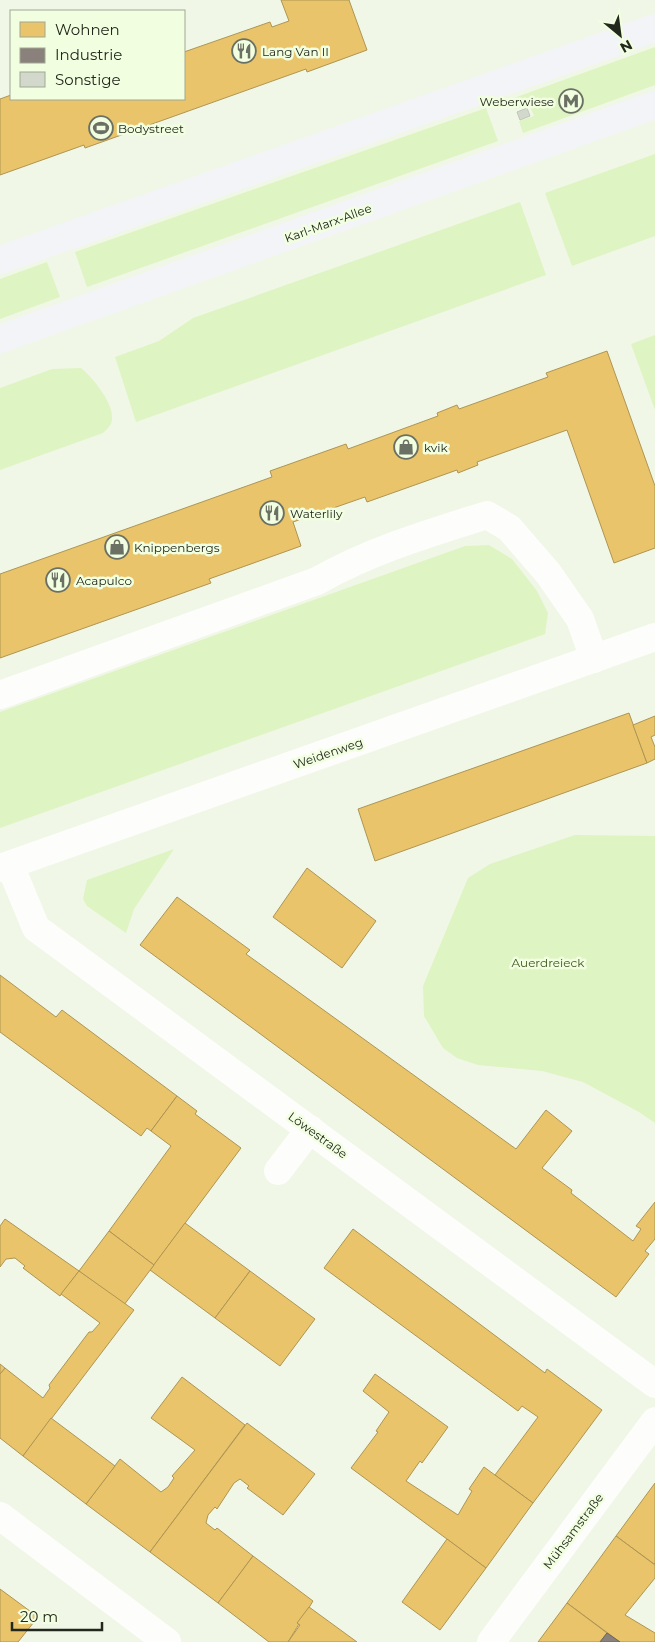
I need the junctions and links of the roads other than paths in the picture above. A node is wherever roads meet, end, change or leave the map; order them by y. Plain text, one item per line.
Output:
1 (655, 28) edge
2 (655, 105) edge
3 (0, 260) edge
4 (0, 339) edge
5 (655, 637) edge
6 (594, 659) junction
7 (0, 694) edge
8 (5, 867) edge
9 (310, 1129) junction
10 (278, 1171) dead end
11 (655, 1384) edge
12 (655, 1421) edge
13 (0, 1516) edge
14 (167, 1642) edge
15 (491, 1642) edge

1 - 3 main road
2 - 4 main road, Karl-Marx-Allee
5 - 6 street, Weidenweg
6 - 7 street
6 - 8 street, Weidenweg
8 - 9 street, Löwestraße
9 - 10 street
9 - 11 street, Löwestraße
12 - 15 street, Mühsamstraße
13 - 14 street

